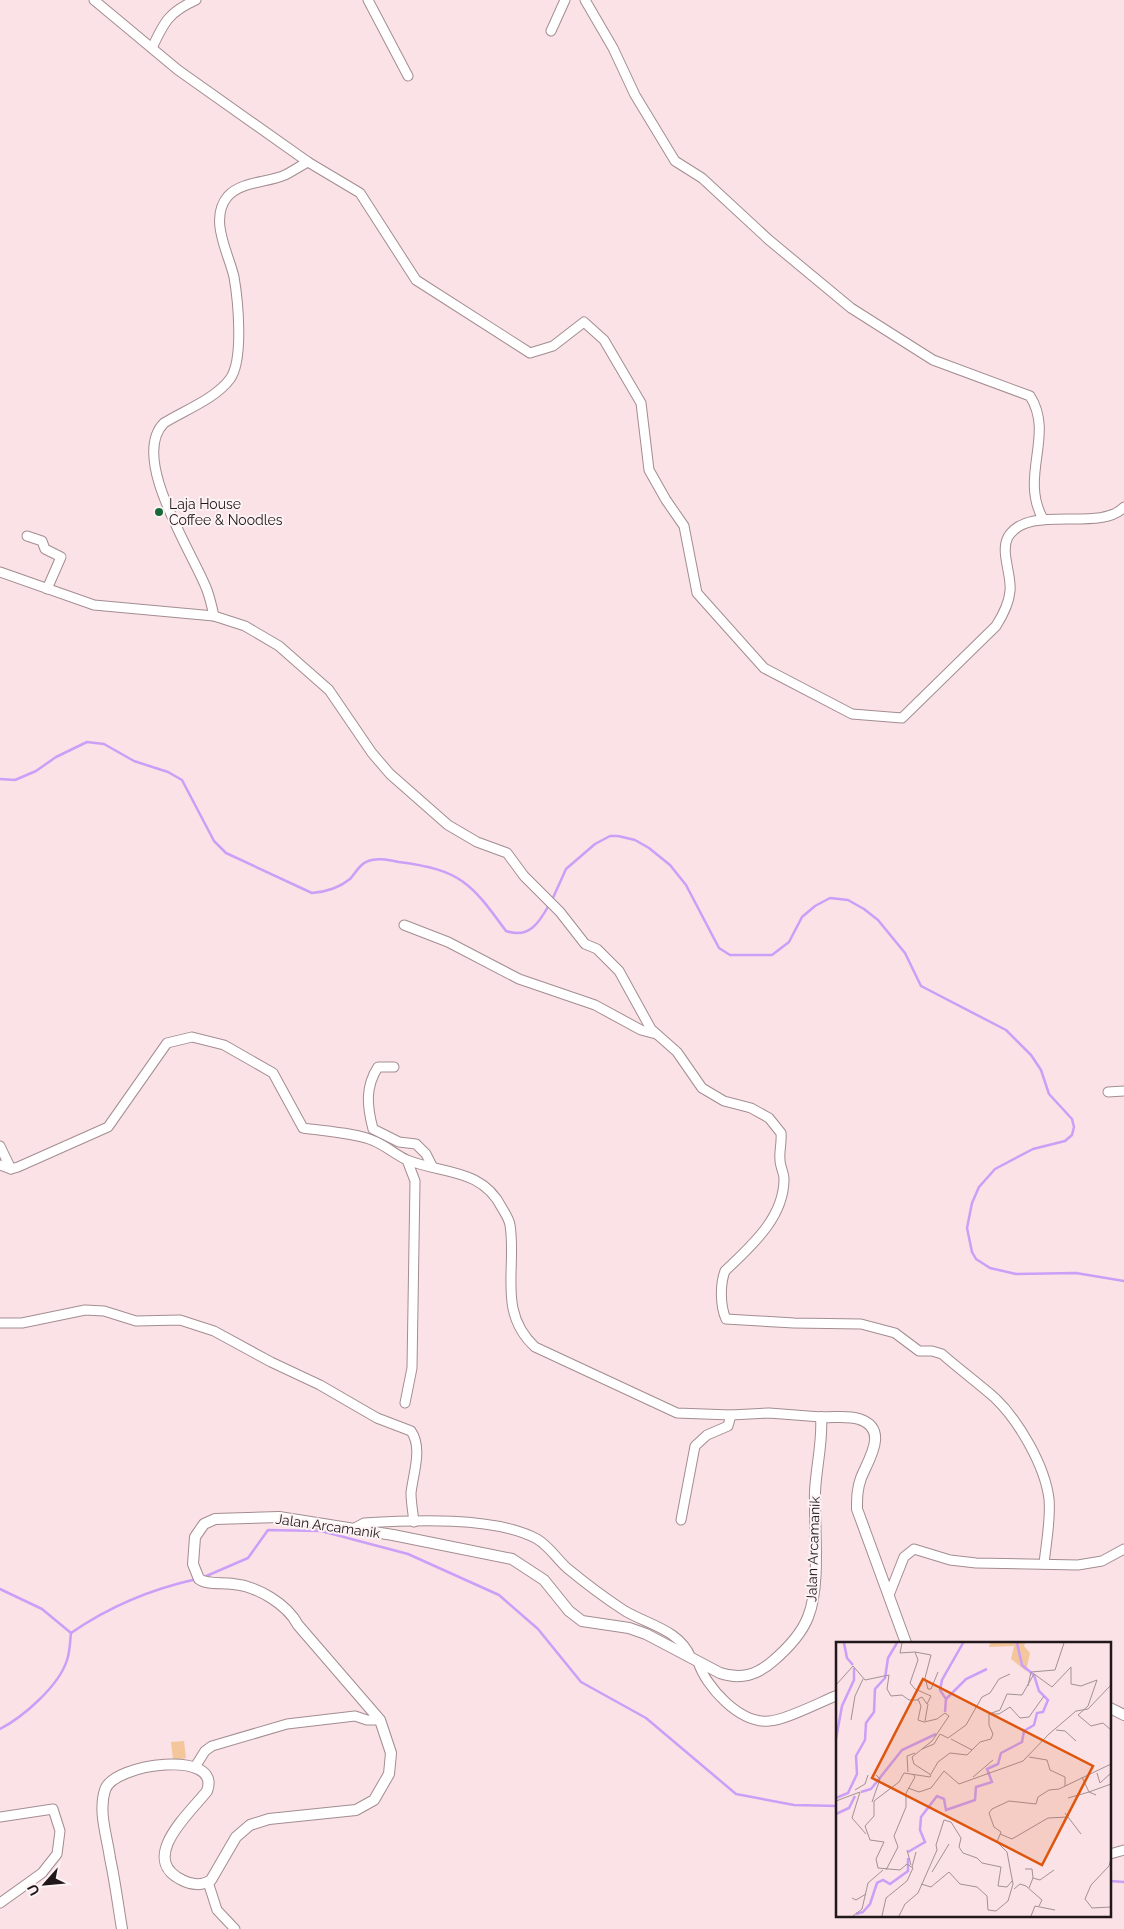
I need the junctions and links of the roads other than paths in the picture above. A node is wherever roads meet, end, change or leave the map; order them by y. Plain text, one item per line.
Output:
1 (94, 0) edge
2 (196, 0) edge
3 (368, 0) edge
4 (566, 0) edge
5 (585, 0) edge
6 (550, 31) dead end
7 (152, 48) junction
8 (408, 76) dead end
9 (308, 162) junction
10 (1124, 507) edge
11 (1042, 519) junction
12 (27, 536) dead end
13 (0, 572) edge
14 (47, 589) junction
15 (214, 616) junction
16 (404, 925) dead end
17 (661, 1036) junction
18 (394, 1068) dead end
19 (1124, 1091) edge
20 (1108, 1092) dead end
21 (0, 1146) edge
22 (407, 1160) junction
23 (0, 1165) edge
24 (432, 1166) junction
25 (10, 1169) junction
26 (0, 1322) edge
27 (405, 1403) dead end
28 (731, 1416) junction
29 (820, 1417) junction
30 (681, 1520) dead end
31 (414, 1522) junction
32 (351, 1530) junction
33 (1124, 1549) edge
34 (1044, 1564) junction
35 (889, 1595) junction
36 (905, 1642) edge
37 (694, 1660) junction
38 (836, 1696) edge
39 (1112, 1709) edge
40 (1124, 1715) edge
41 (380, 1720) junction
42 (195, 1767) junction
43 (0, 1817) edge
44 (208, 1882) junction
45 (0, 1904) edge
46 (122, 1929) edge
47 (235, 1929) edge

1 - 7 street
2 - 7 street
3 - 8 street
4 - 6 street
5 - 11 street
7 - 9 street
9 - 11 street
9 - 15 street
10 - 11 street
12 - 14 street
13 - 14 street
14 - 15 street
15 - 17 street
16 - 17 street
17 - 34 street
18 - 24 street
19 - 20 street
21 - 25 street
22 - 24 street
22 - 25 street
22 - 27 street
23 - 25 street
24 - 28 street
26 - 31 street
28 - 29 street
28 - 30 street
29 - 35 street
29 - 37 street, Jalan Arcamanik
31 - 32 street
31 - 37 street
32 - 37 street, Jalan Arcamanik
32 - 41 street, Jalan Arcamanik
33 - 34 street
34 - 35 street
35 - 36 street
37 - 38 street
39 - 40 street
41 - 42 street
41 - 44 street, Jalan Arcamanik
42 - 44 street
42 - 46 street
43 - 45 street
44 - 47 street

